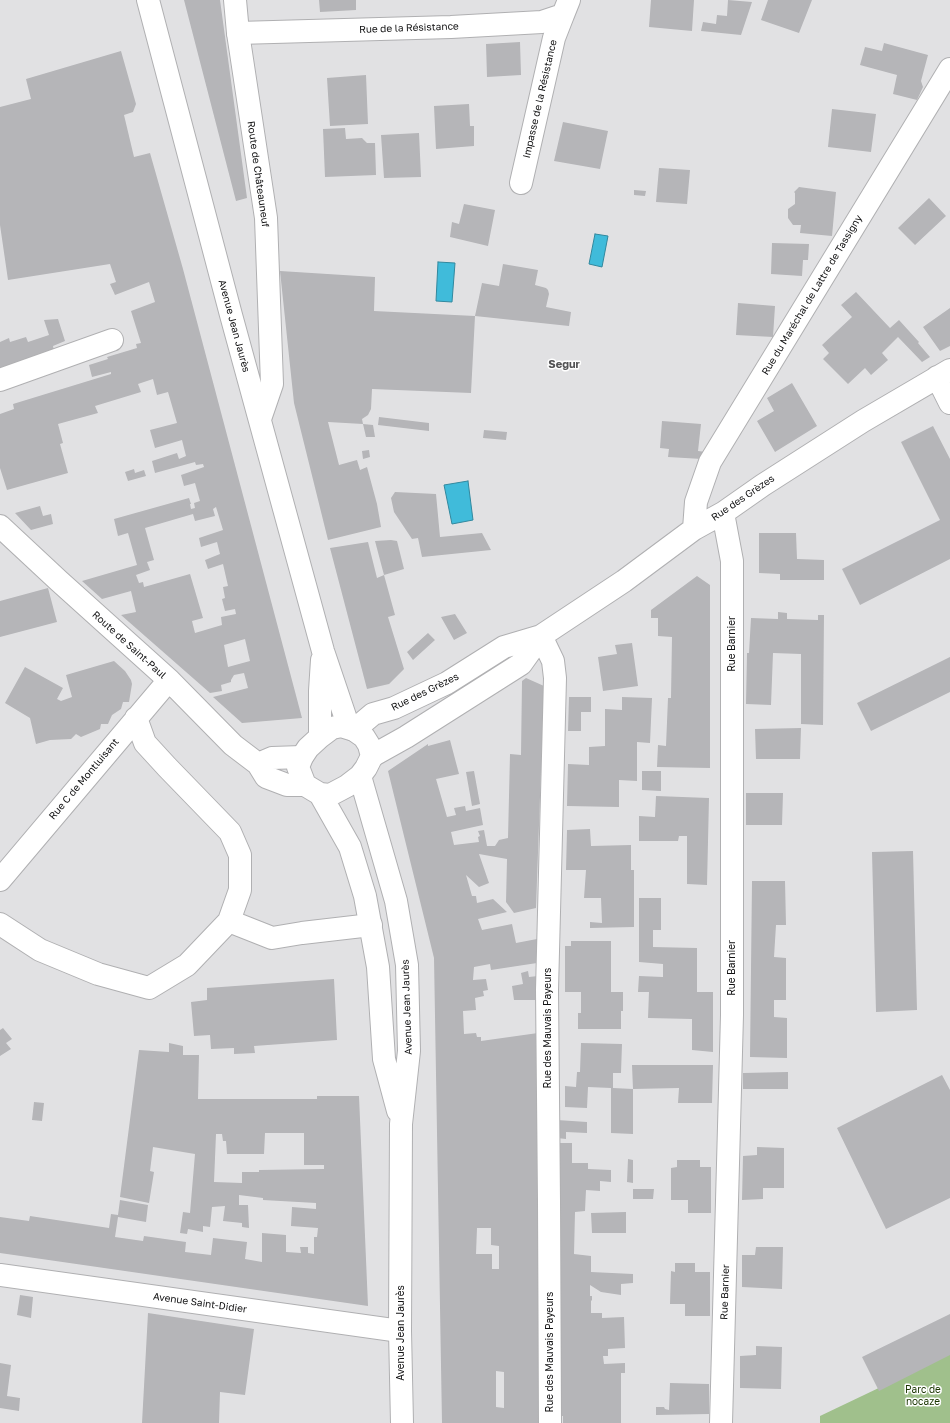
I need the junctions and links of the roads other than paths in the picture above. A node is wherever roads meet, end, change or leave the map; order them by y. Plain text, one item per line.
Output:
1 (148, 0) edge
2 (235, 0) edge
3 (566, 7) edge
4 (238, 33) junction
5 (950, 69) edge
6 (521, 183) dead end
7 (112, 340) dead end
8 (943, 374) edge
9 (0, 380) edge
10 (950, 403) edge
11 (260, 419) junction
12 (723, 513) junction
13 (0, 526) edge
14 (694, 529) junction
15 (542, 636) junction
16 (323, 651) junction
17 (169, 680) junction
18 (136, 718) junction
19 (351, 729) junction
20 (320, 737) junction
21 (372, 756) junction
22 (302, 757) junction
23 (258, 764) junction
24 (360, 776) junction
25 (312, 789) junction
26 (0, 880) edge
27 (229, 921) junction
28 (4, 926) edge
29 (371, 926) junction
30 (402, 1124) junction
31 (0, 1275) edge
32 (400, 1332) junction
33 (402, 1423) edge
34 (550, 1423) edge
35 (721, 1423) edge

1 - 11 street, Avenue Jean Jaurès
2 - 4 street, Route de Châteauneuf
3 - 4 street, Rue de la Résistance
3 - 6 street, Impasse de la Résistance
4 - 11 street, Route de Châteauneuf
5 - 14 street, Rue du Maréchal de Lattre de Tassigny
7 - 9 street
8 - 10 street
8 - 12 street, Rue des Grèzes
11 - 16 street, Avenue Jean Jaurès
12 - 14 street, Rue des Grèzes
12 - 35 street, Rue Barnier
13 - 17 street, Route de Saint-Paul
14 - 15 street, Rue des Grèzes
15 - 19 street, Rue des Grèzes
15 - 21 street, Rue des Grèzes
15 - 34 street, Rue des Mauvais Payeurs
16 - 19 street, Avenue Jean Jaurès
16 - 20 street, Avenue Jean Jaurès
17 - 18 street, Rue C de Montluisant
17 - 23 street, Route de Saint-Paul
18 - 26 street, Rue C de Montluisant
18 - 27 street
19 - 20 street
19 - 21 street
20 - 22 street
21 - 24 street
22 - 23 street
22 - 25 street
23 - 25 street, Route de Saint-Paul
24 - 25 street
24 - 30 street, Avenue Jean Jaurès
25 - 29 street, Avenue Jean Jaurès
27 - 28 street
27 - 29 street
29 - 30 street, Avenue Jean Jaurès
30 - 32 street, Avenue Jean Jaurès
31 - 32 street, Avenue Saint-Didier
32 - 33 street, Avenue Jean Jaurès

